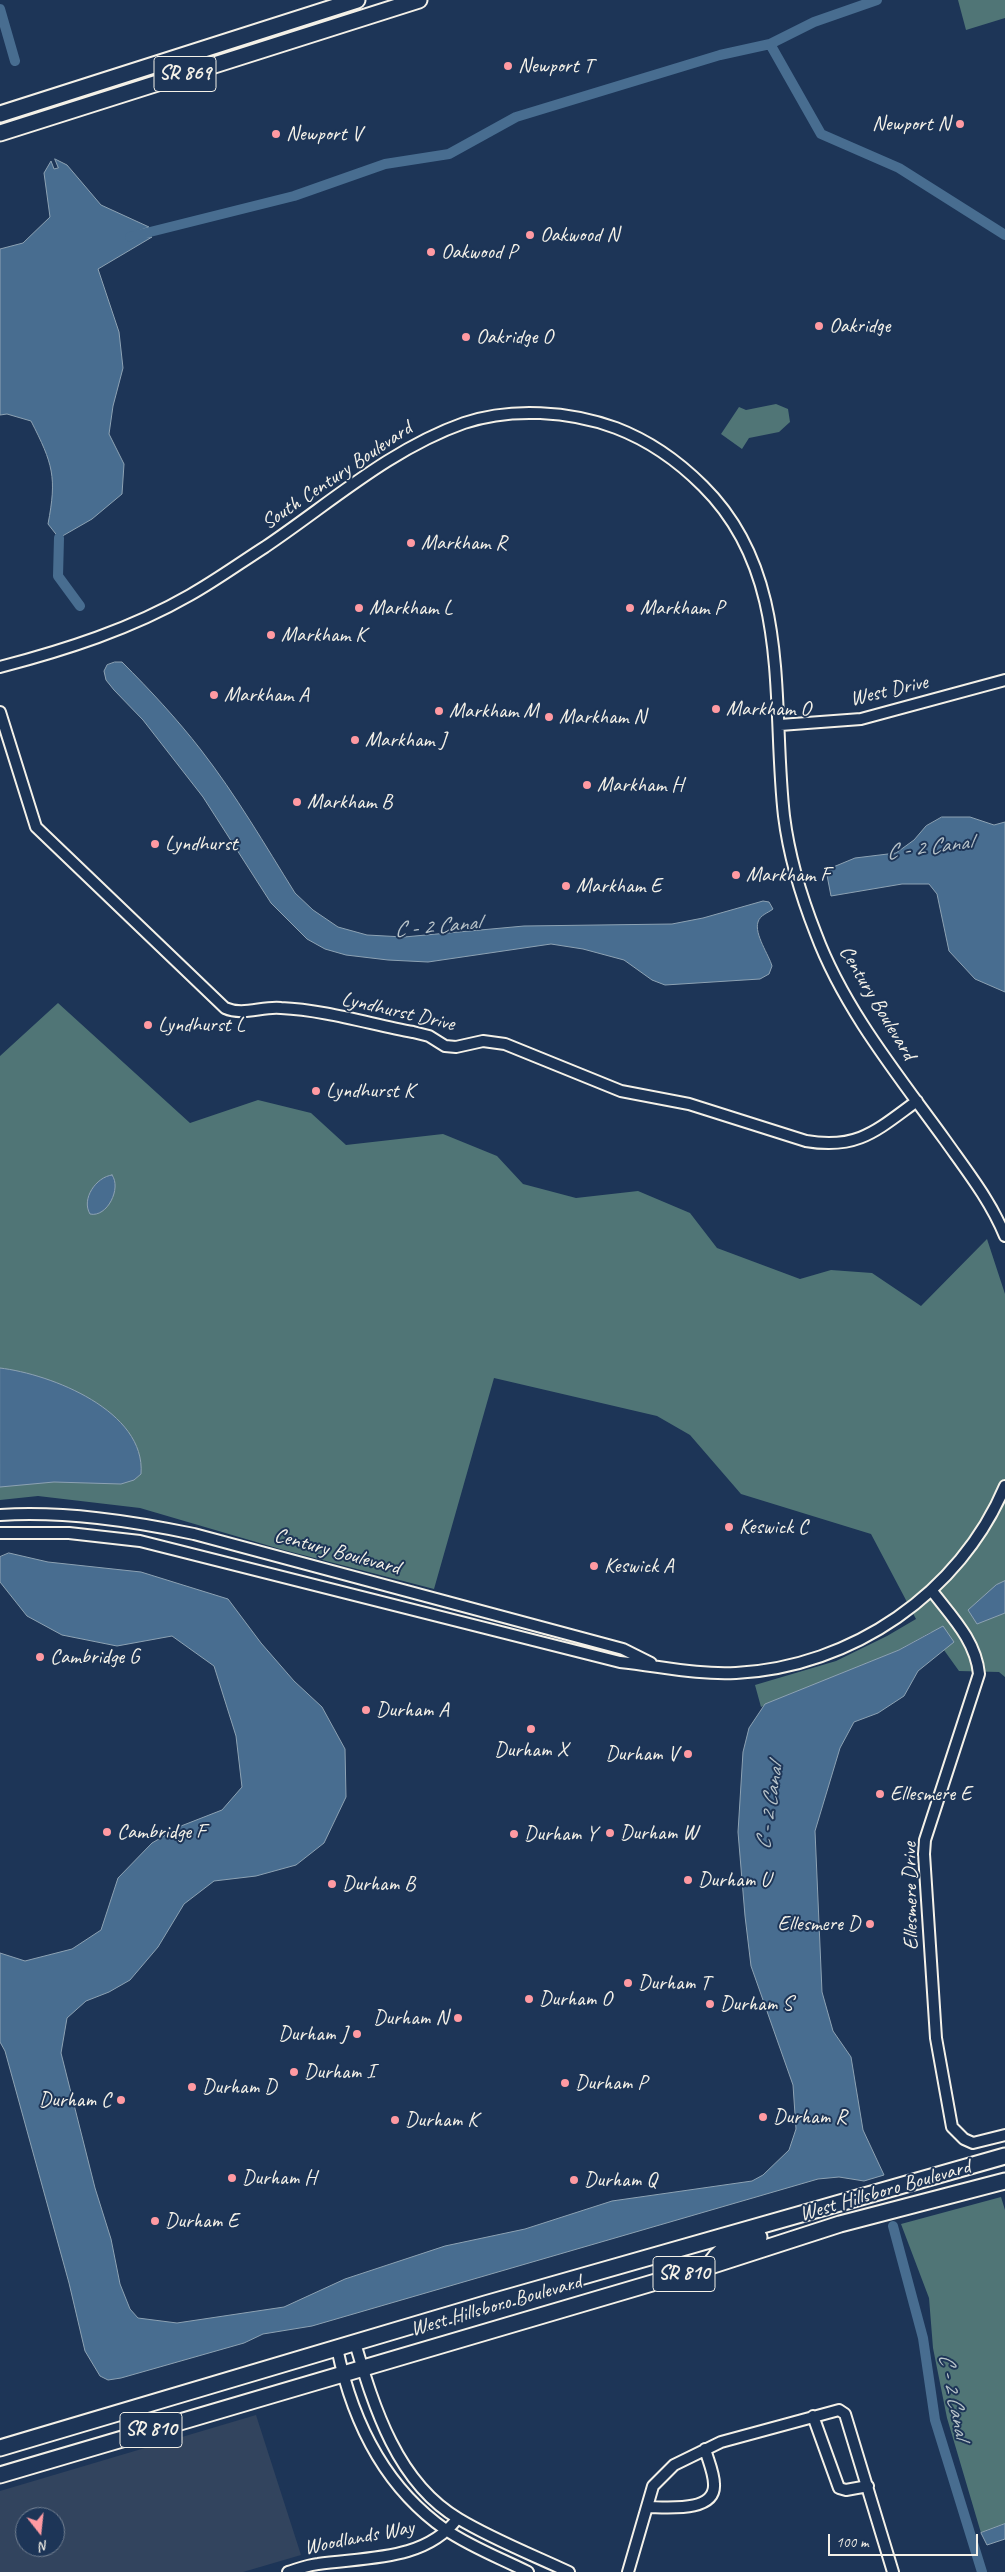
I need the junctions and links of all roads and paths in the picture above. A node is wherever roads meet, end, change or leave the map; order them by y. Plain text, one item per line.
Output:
1 (357, 0) edge
2 (418, 0) edge
3 (0, 114) edge
4 (0, 133) edge
5 (763, 585) joint
6 (0, 667) edge
7 (1005, 680) edge
8 (0, 712) edge
9 (780, 725) junction
10 (917, 1101) junction
11 (1005, 1236) edge
12 (1005, 1486) edge
13 (0, 1515) edge
14 (0, 1533) edge
15 (932, 1591) junction
16 (657, 1666) junction
17 (1005, 2135) edge
18 (1005, 2156) edge
19 (1005, 2180) edge
20 (766, 2225) junction
21 (710, 2266) junction
22 (355, 2343) junction
23 (337, 2348) junction
24 (362, 2367) junction
25 (342, 2373) junction
26 (814, 2416) junction
27 (0, 2448) edge
28 (704, 2449) junction
29 (0, 2475) edge
30 (868, 2486) junction
31 (647, 2507) junction
32 (457, 2518) junction
33 (448, 2531) junction
34 (288, 2572) edge
35 (528, 2572) edge
36 (569, 2572) edge
37 (628, 2572) edge
38 (893, 2572) edge

1 - 3 main road, SR 869
2 - 4 main road, SR 869
5 - 6 street, South Century Boulevard
5 - 9 street, Century Boulevard
7 - 9 street, West Drive
8 - 10 street, Lyndhurst Drive
9 - 10 street, Century Boulevard
10 - 11 street, Century Boulevard
12 - 15 street, Century Boulevard
13 - 16 street, Century Boulevard
14 - 16 street, Century Boulevard
15 - 16 street, Century Boulevard
15 - 17 street, Ellesmere Drive
18 - 20 main road, West Hillsboro Boulevard / SR 810
19 - 21 main road, West Hillsboro Boulevard / SR 810
20 - 21 main road
20 - 22 main road, West Hillsboro Boulevard / SR 810
21 - 24 main road, West Hillsboro Boulevard / SR 810
22 - 23 main road, West Hillsboro Boulevard / SR 810
22 - 24 street
23 - 25 street
23 - 27 main road, West Hillsboro Boulevard / SR 810
24 - 25 main road, West Hillsboro Boulevard / SR 810
24 - 32 street
25 - 29 main road, West Hillsboro Boulevard / SR 810
25 - 33 street
26 - 28 street
26 - 30 street
26 - 30 street
28 - 31 street
28 - 31 street
30 - 38 street
31 - 37 street
32 - 33 street, Woodlands Way
32 - 36 street
33 - 34 street, Woodlands Way
33 - 35 street

